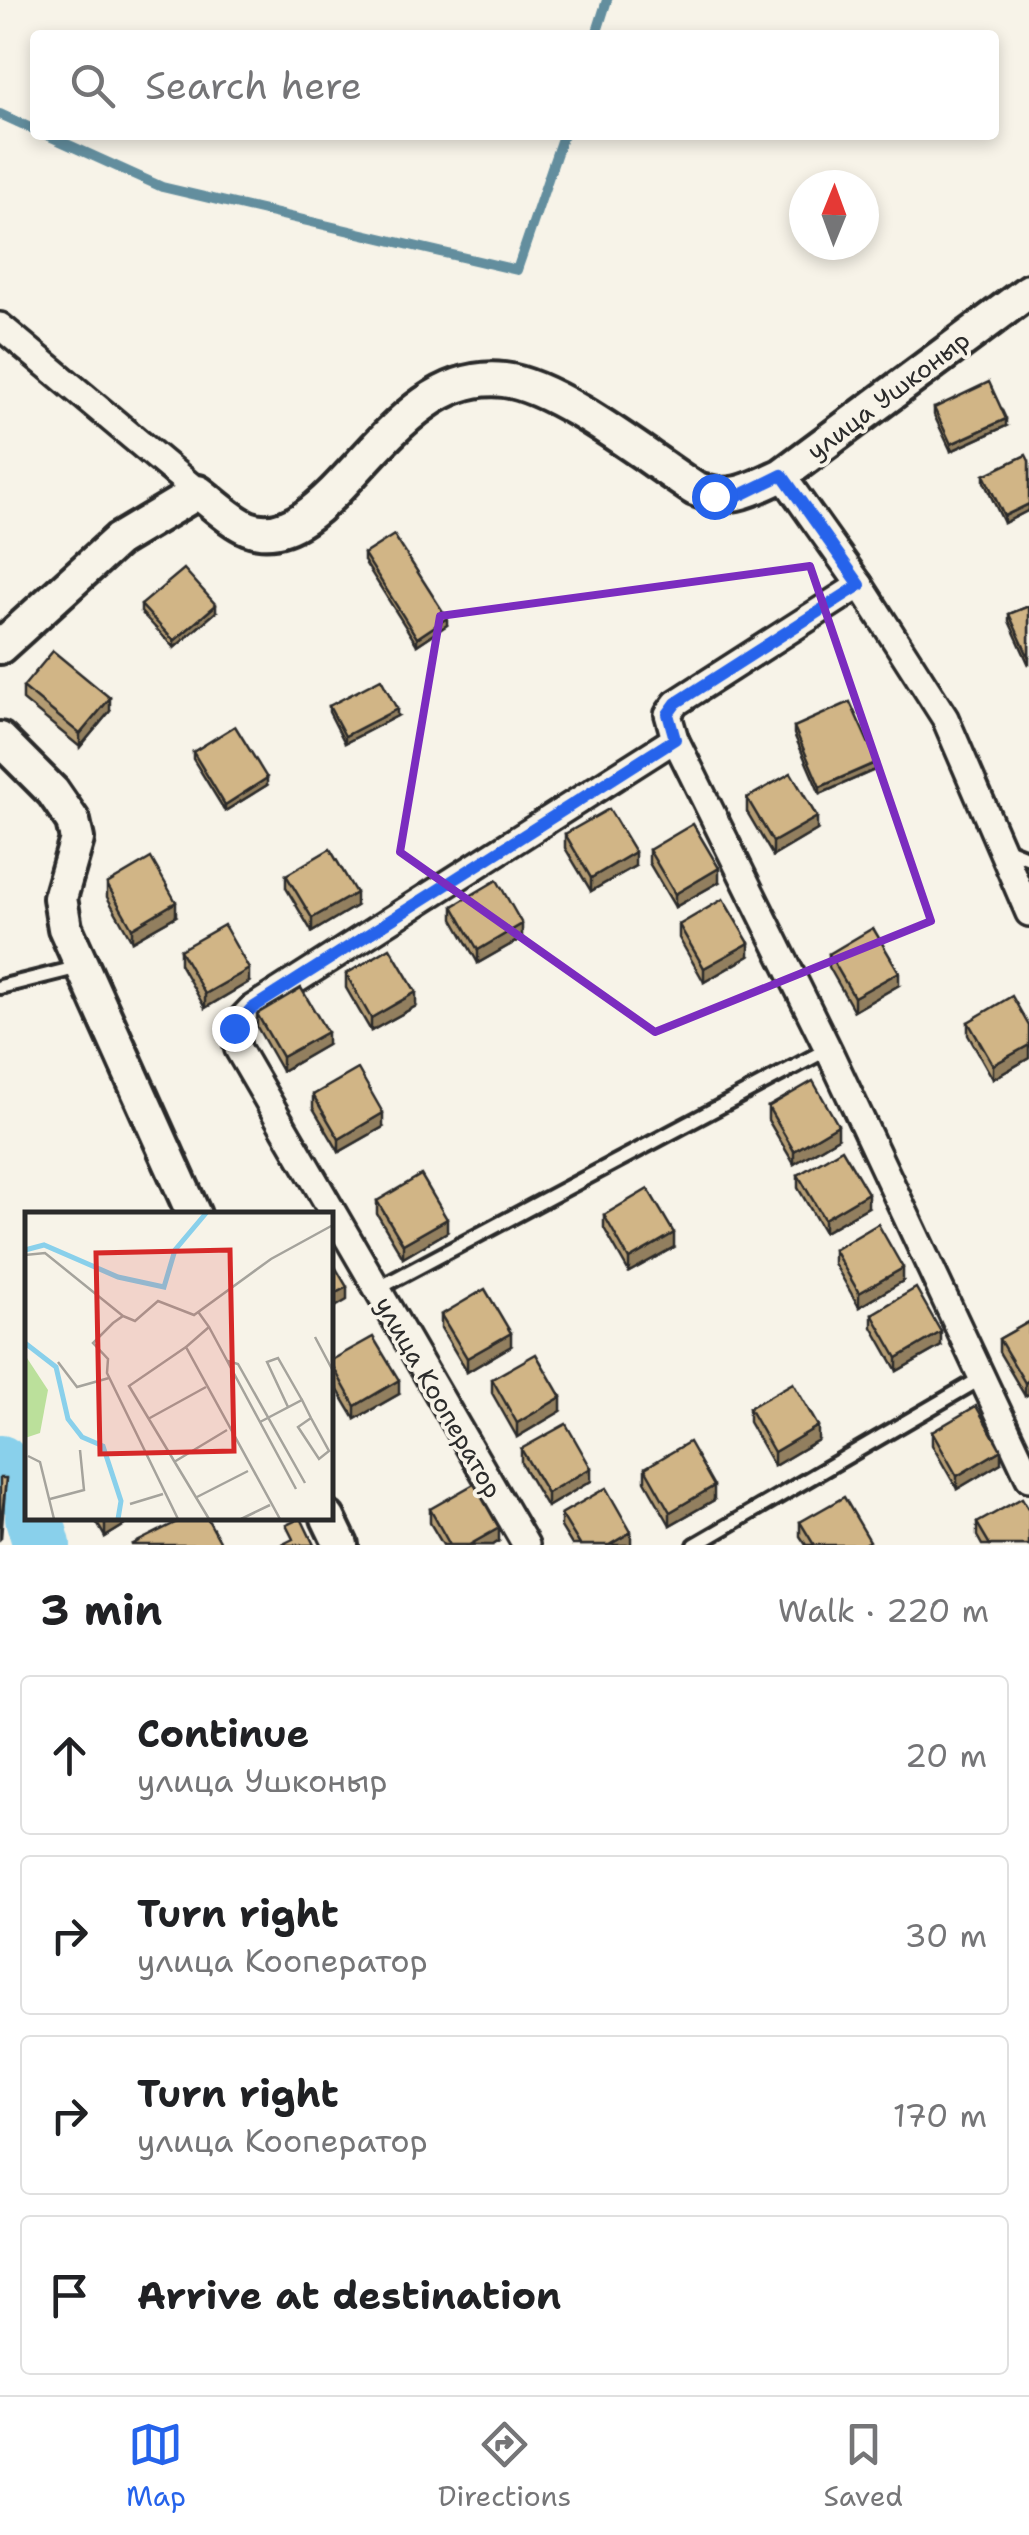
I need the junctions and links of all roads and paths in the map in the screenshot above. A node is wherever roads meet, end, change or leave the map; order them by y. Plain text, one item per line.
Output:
1 (1029, 291) edge
2 (0, 326) edge
3 (782, 475) junction
4 (198, 492) junction
5 (860, 585) junction
6 (0, 648) edge
7 (0, 739) edge
8 (675, 739) junction
9 (1002, 847) junction
10 (1029, 858) edge
11 (1029, 913) edge
12 (82, 966) junction
13 (0, 988) edge
14 (828, 1049) junction
15 (193, 1212) edge
16 (377, 1289) junction
17 (980, 1379) junction
18 (1029, 1478) edge
19 (329, 1520) edge
20 (340, 1545) edge
21 (526, 1545) edge
22 (694, 1545) edge

1 - 3 street, улица Ушконыр
2 - 4 street
3 - 4 street, улица Ушконыр
3 - 5 street
4 - 6 street
5 - 8 street
5 - 9 street
7 - 12 street
8 - 14 street
8 - 16 street, улица Кооператор
9 - 10 lane
9 - 11 street
12 - 13 lane
12 - 15 street
14 - 16 lane
14 - 17 street
16 - 21 street, улица Кооператор
17 - 18 street
17 - 22 lane
19 - 20 street

